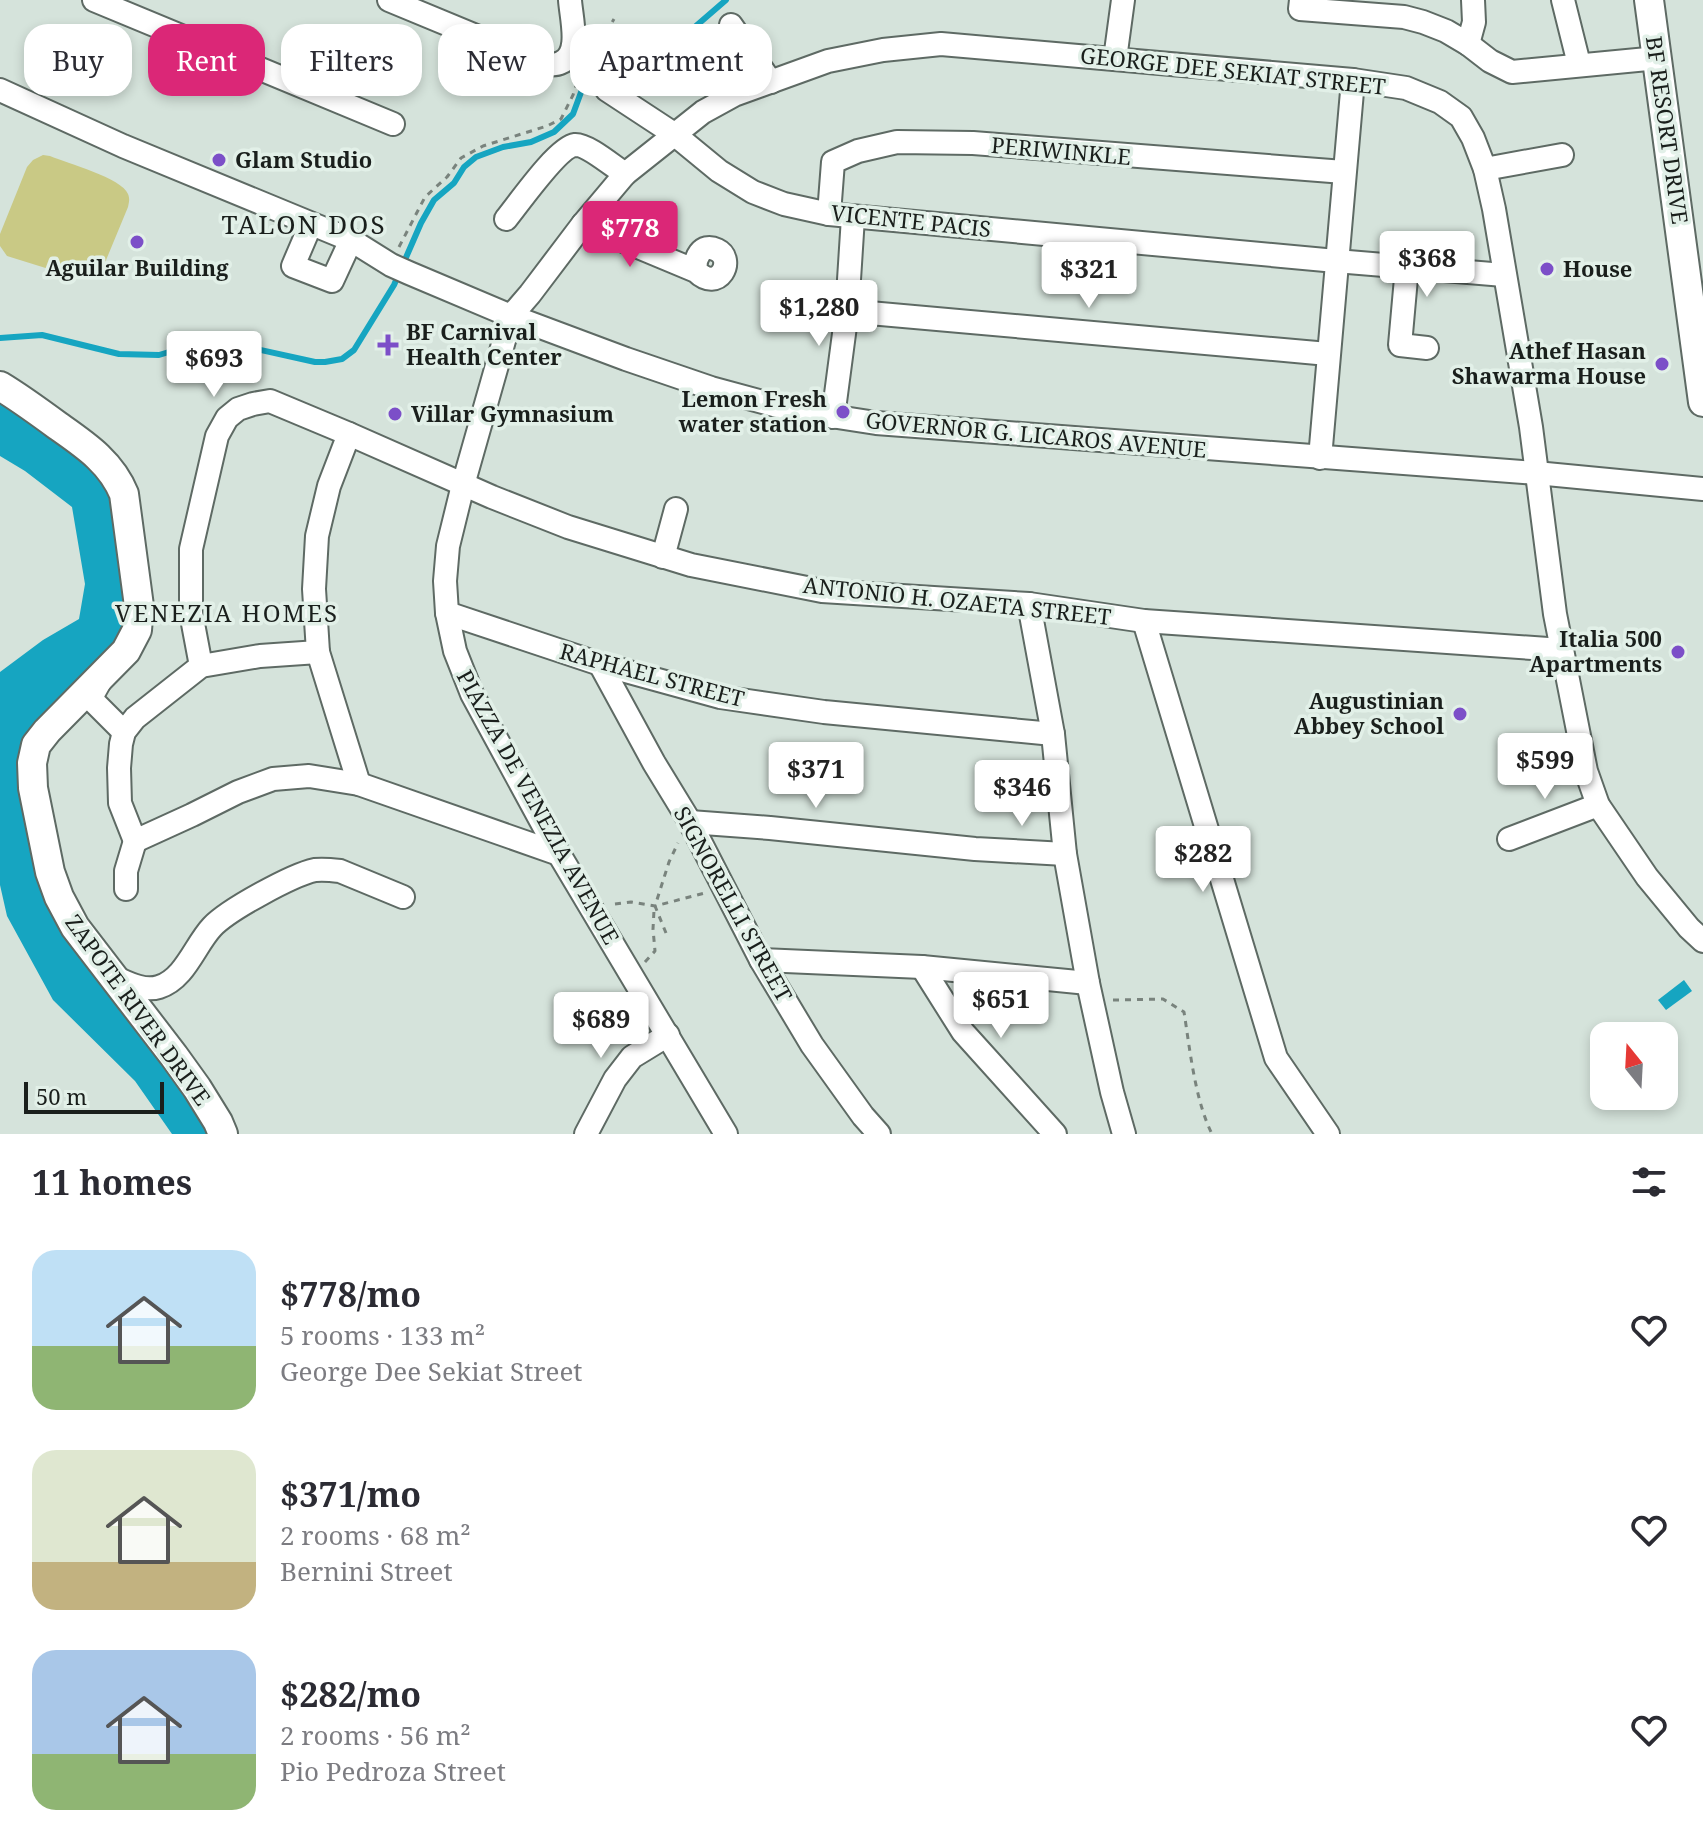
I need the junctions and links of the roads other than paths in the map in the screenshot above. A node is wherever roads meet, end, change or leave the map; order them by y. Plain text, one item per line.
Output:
1 (94, 0) edge
2 (389, 0) edge
3 (570, 0) edge
4 (1123, 0) edge
5 (1301, 0) edge
6 (1473, 0) edge
7 (1563, 0) edge
8 (1649, 0) edge
9 (1405, 8) edge
10 (140, 9) edge
11 (433, 9) edge
12 (1468, 44) junction
13 (1658, 58) junction
14 (1115, 59) junction
15 (1579, 64) junction
16 (1353, 80) junction
17 (772, 82) edge
18 (0, 90) edge
19 (616, 96) edge
20 (732, 96) edge
21 (393, 124) dead end
22 (674, 134) junction
23 (1562, 155) dead end
24 (1485, 169) junction
25 (1344, 172) junction
26 (625, 174) junction
27 (829, 214) junction
28 (853, 217) junction
29 (506, 219) dead end
30 (311, 224) junction
31 (583, 224) junction
32 (351, 240) junction
33 (1336, 261) junction
34 (1407, 267) junction
35 (696, 271) dead end
36 (1504, 275) junction
37 (847, 311) junction
38 (511, 316) junction
39 (1427, 348) dead end
40 (1328, 354) junction
41 (0, 386) edge
42 (1703, 402) edge
43 (833, 417) junction
44 (349, 434) junction
45 (1320, 458) junction
46 (1536, 473) junction
47 (463, 485) junction
48 (1703, 489) edge
49 (676, 509) dead end
50 (663, 557) junction
51 (1029, 604) junction
52 (447, 613) junction
53 (1144, 621) junction
54 (1562, 650) junction
55 (318, 652) junction
56 (600, 664) junction
57 (201, 666) junction
58 (103, 677) junction
59 (124, 732) junction
60 (1053, 734) junction
61 (359, 784) junction
62 (1598, 805) junction
63 (690, 822) junction
64 (1509, 839) dead end
65 (135, 841) junction
66 (559, 854) junction
67 (1065, 854) junction
68 (126, 889) dead end
69 (403, 897) dead end
70 (1703, 941) edge
71 (761, 960) junction
72 (922, 967) junction
73 (111, 976) junction
74 (1090, 992) junction
75 (668, 1035) junction
76 (223, 1134) edge
77 (586, 1134) edge
78 (726, 1134) edge
79 (879, 1134) edge
80 (1055, 1134) edge
81 (1124, 1134) edge
82 (1328, 1134) edge

1 - 10 street
2 - 11 street
3 - 11 street
4 - 14 street
5 - 9 street
6 - 12 street
7 - 15 street
8 - 13 main road, BF RESORT DRIVE
9 - 12 street
10 - 21 street
12 - 15 street
13 - 15 street
13 - 42 main road, BF RESORT DRIVE
14 - 16 street, GEORGE DEE SEKIAT STREET
14 - 17 street, GEORGE DEE SEKIAT STREET
16 - 24 street, GEORGE DEE SEKIAT STREET
16 - 25 street
18 - 30 street, GOVERNOR G. LICAROS AVENUE
19 - 22 street, VICENTE PACIS
20 - 22 street, GEORGE DEE SEKIAT STREET
22 - 26 street, GEORGE DEE SEKIAT STREET
22 - 27 street, VICENTE PACIS
23 - 24 street
24 - 36 street, GEORGE DEE SEKIAT STREET
25 - 27 street, PERIWINKLE
25 - 33 street
26 - 29 street
26 - 31 street, GEORGE DEE SEKIAT STREET
27 - 28 street, VICENTE PACIS
28 - 33 street, VICENTE PACIS
28 - 37 street
30 - 32 street, GOVERNOR G. LICAROS AVENUE
30 - 32 street
31 - 35 street
31 - 38 street, GEORGE DEE SEKIAT STREET
32 - 38 street, GOVERNOR G. LICAROS AVENUE
33 - 34 street, VICENTE PACIS
33 - 40 street
34 - 36 street, VICENTE PACIS
34 - 39 street
36 - 46 street, GEORGE DEE SEKIAT STREET
37 - 40 street
37 - 43 street
38 - 43 street, GOVERNOR G. LICAROS AVENUE
38 - 47 street, PIAZZA DE VENEZIA AVENUE
40 - 45 street
41 - 58 main road, ZAPOTE RIVER DRIVE
43 - 45 street, GOVERNOR G. LICAROS AVENUE
44 - 47 street, ANTONIO H. OZAETA STREET
44 - 55 street
44 - 57 street, ANTONIO H. OZAETA STREET
45 - 46 street, GOVERNOR G. LICAROS AVENUE
46 - 48 street, GOVERNOR G. LICAROS AVENUE
46 - 54 street, GEORGE DEE SEKIAT STREET
47 - 50 street, ANTONIO H. OZAETA STREET
47 - 52 street, PIAZZA DE VENEZIA AVENUE
49 - 50 street
50 - 51 street, ANTONIO H. OZAETA STREET
51 - 53 street, ANTONIO H. OZAETA STREET
51 - 60 street
52 - 56 street, RAPHAEL STREET
52 - 66 street, PIAZZA DE VENEZIA AVENUE
53 - 54 street, ANTONIO H. OZAETA STREET
53 - 82 street
54 - 62 street, GEORGE DEE SEKIAT STREET
55 - 57 street
55 - 61 street
56 - 60 street, RAPHAEL STREET
56 - 63 street, SIGNORELLI STREET
57 - 59 street
58 - 59 street
58 - 73 main road, ZAPOTE RIVER DRIVE
59 - 65 street
60 - 67 street
61 - 65 street
61 - 66 street
62 - 64 street
62 - 70 street, GEORGE DEE SEKIAT STREET
63 - 67 street
63 - 71 street, SIGNORELLI STREET
65 - 68 street
66 - 75 street, PIAZZA DE VENEZIA AVENUE
67 - 74 street
69 - 73 street
71 - 72 street
71 - 79 street, SIGNORELLI STREET
72 - 74 street
72 - 80 street
73 - 76 main road, ZAPOTE RIVER DRIVE
74 - 81 street
75 - 77 street
75 - 78 street, PIAZZA DE VENEZIA AVENUE

